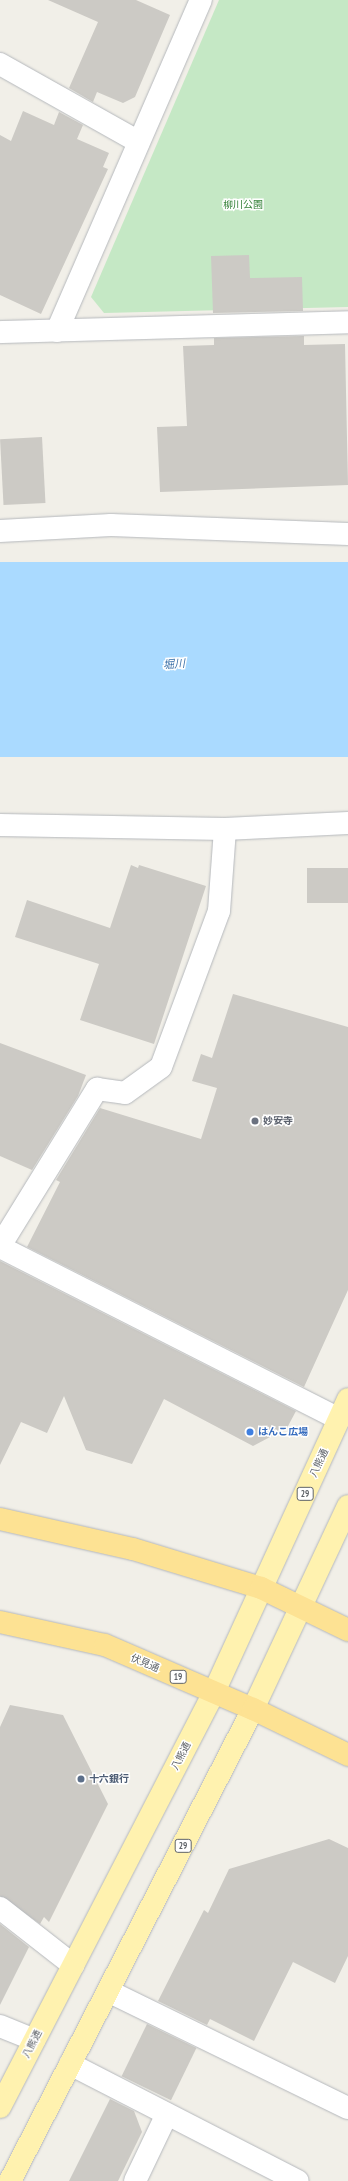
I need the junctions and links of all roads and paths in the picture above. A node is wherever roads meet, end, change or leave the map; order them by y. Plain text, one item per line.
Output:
1 (201, 0) edge
2 (0, 64) edge
3 (139, 142) junction
4 (348, 322) edge
5 (58, 331) junction
6 (0, 332) edge
7 (0, 531) edge
8 (348, 534) edge
9 (348, 823) edge
10 (0, 825) edge
11 (224, 829) junction
12 (0, 1246) edge
13 (348, 1399) edge
14 (339, 1419) junction
15 (348, 1506) edge
16 (0, 1519) edge
17 (261, 1588) junction
18 (301, 1607) junction
19 (0, 1622) edge
20 (348, 1630) edge
21 (214, 1692) junction
22 (253, 1709) junction
23 (348, 1755) edge
24 (0, 1908) edge
25 (73, 1965) junction
26 (108, 1991) junction
27 (0, 2026) edge
28 (34, 2040) junction
29 (70, 2064) junction
30 (0, 2107) edge
31 (348, 2108) edge
32 (167, 2114) junction
33 (10, 2181) edge
34 (134, 2181) edge
35 (298, 2181) edge

1 - 3 street
2 - 3 street
3 - 5 street
4 - 5 street
5 - 6 street
7 - 8 street
9 - 11 street
10 - 11 street
11 - 12 street
12 - 14 street
13 - 14 main road, 八熊通 / 29
14 - 17 main road, 八熊通 / 29
15 - 18 main road, 29
16 - 17 highway
17 - 18 highway
17 - 21 main road, 八熊通 / 29
18 - 20 highway
18 - 22 main road, 29
19 - 21 highway, 伏見通 / 19
21 - 22 highway, 伏見通 / 19
21 - 25 main road, 八熊通 / 29
22 - 23 highway, 伏見通 / 19
22 - 26 main road, 29
24 - 25 street
25 - 28 main road, 八熊通 / 29
26 - 29 main road, 29
26 - 31 street
27 - 28 street
28 - 30 main road, 八熊通 / 29
29 - 32 street
29 - 33 main road, 29
32 - 34 street
32 - 35 street

